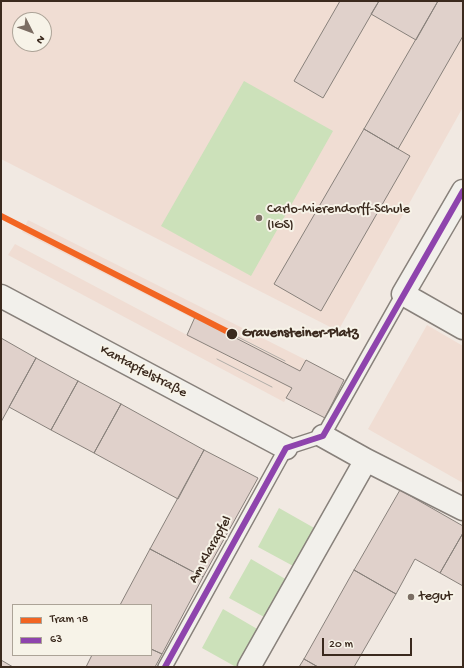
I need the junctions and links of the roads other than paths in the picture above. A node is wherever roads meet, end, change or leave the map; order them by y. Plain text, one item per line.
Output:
1 (463, 191) edge
2 (403, 294) junction
3 (1, 296) edge
4 (463, 328) edge
5 (323, 436) junction
6 (286, 448) junction
7 (366, 460) junction
8 (463, 509) edge
9 (165, 667) edge
10 (249, 667) edge

1 - 2 street
2 - 4 street
2 - 5 lane
3 - 6 street, Kantapfelstraße
5 - 6 lane
5 - 7 street
6 - 9 lane, Am Klarapfel
7 - 8 street
7 - 10 street

